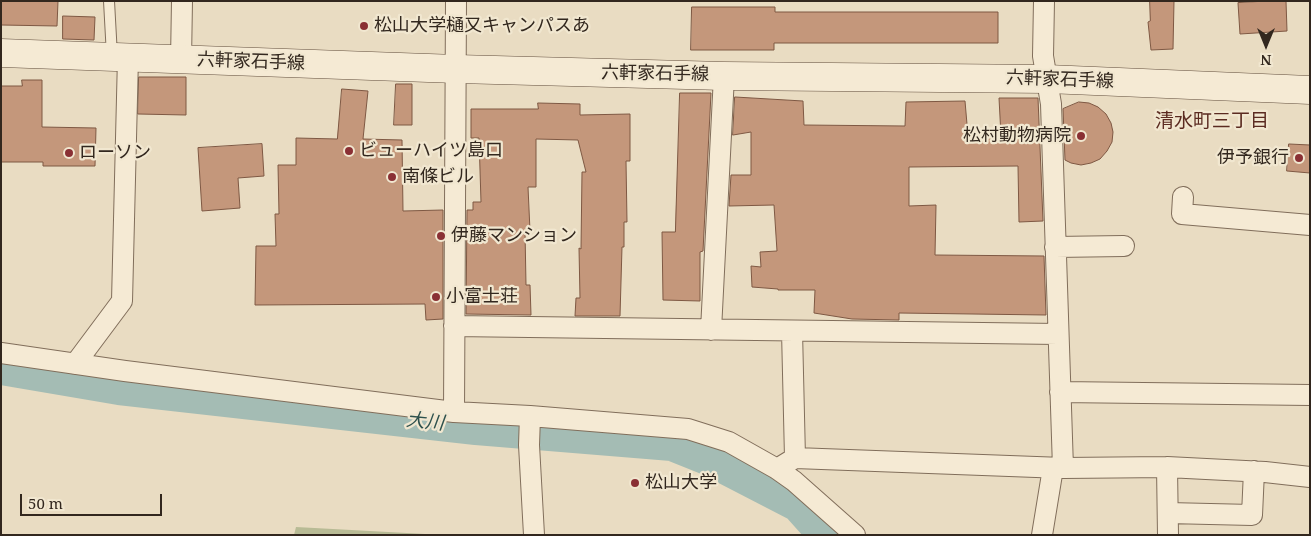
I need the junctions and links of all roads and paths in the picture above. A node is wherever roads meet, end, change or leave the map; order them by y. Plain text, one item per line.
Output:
1 (109, 1) edge
2 (182, 1) edge
3 (456, 1) edge
4 (1044, 1) edge
5 (1, 53) edge
6 (120, 57) junction
7 (181, 60) junction
8 (457, 69) junction
9 (724, 76) junction
10 (1046, 79) junction
11 (1310, 90) edge
12 (1183, 197) dead end
13 (1310, 225) edge
14 (1124, 246) dead end
15 (1056, 247) junction
16 (454, 326) junction
17 (711, 330) junction
18 (792, 331) junction
19 (1058, 334) junction
20 (1, 353) edge
21 (75, 364) junction
22 (1060, 392) junction
23 (1310, 395) edge
24 (454, 412) junction
25 (530, 419) junction
26 (795, 458) junction
27 (1167, 467) junction
28 (1058, 468) junction
29 (777, 469) junction
30 (1254, 471) junction
31 (1310, 477) edge
32 (1168, 513) junction
33 (534, 535) edge
34 (855, 535) edge
35 (1042, 535) edge
36 (1168, 535) edge

1 - 6 lane
2 - 7 street
3 - 8 street
4 - 10 street
5 - 6 main road, 六軒家石手線
6 - 7 main road, 六軒家石手線
6 - 21 street
7 - 8 main road, 六軒家石手線
8 - 9 main road, 六軒家石手線
8 - 16 street
9 - 10 main road, 六軒家石手線
9 - 17 street
10 - 11 main road, 六軒家石手線
10 - 15 street
12 - 13 street
14 - 15 street
15 - 19 street
16 - 17 street
16 - 24 street
17 - 18 street
18 - 19 street
18 - 26 street
19 - 22 street
20 - 21 street
21 - 24 street
22 - 23 street
22 - 28 street
24 - 25 street
25 - 29 street
25 - 33 street
26 - 28 street
26 - 29 street
27 - 28 street
27 - 30 street
27 - 32 street
28 - 35 street
29 - 34 street
30 - 31 street
30 - 32 street
32 - 36 street

